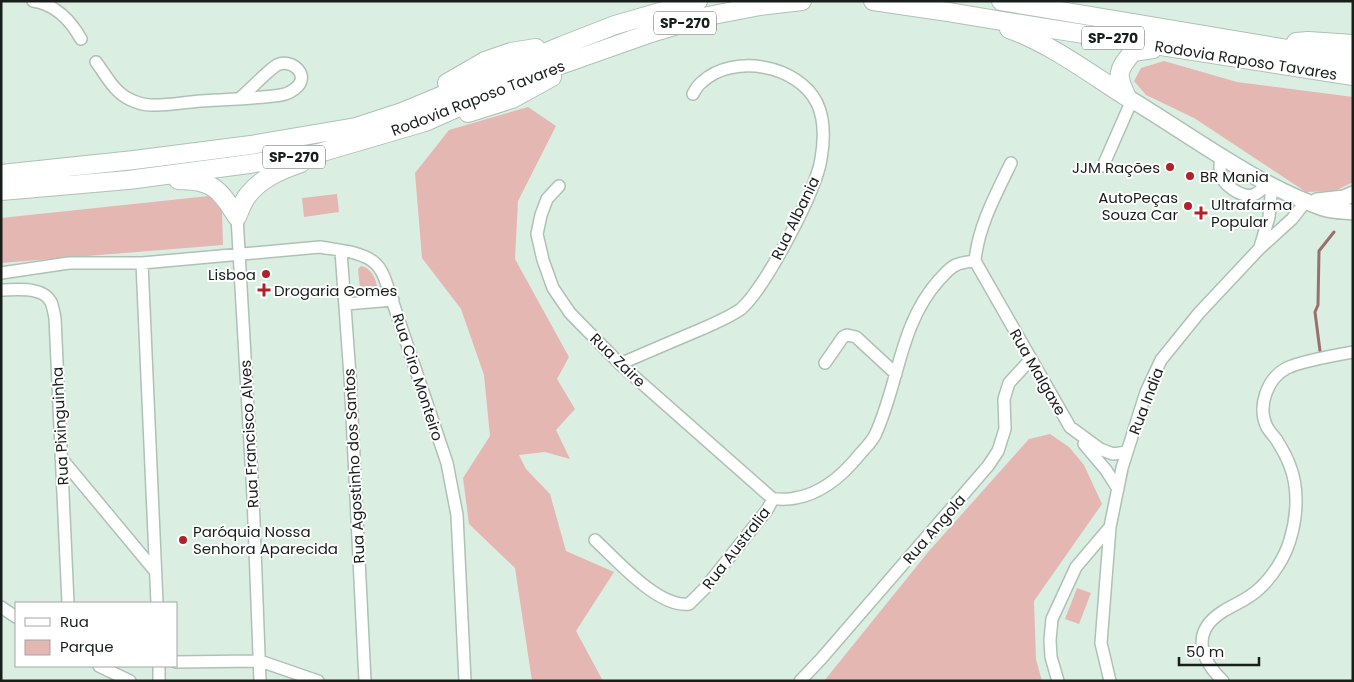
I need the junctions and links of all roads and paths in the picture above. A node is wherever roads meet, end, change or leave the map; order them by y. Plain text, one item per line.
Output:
1 (33, 1) edge
2 (698, 1) edge
3 (802, 1) edge
4 (873, 1) edge
5 (1001, 1) edge
6 (948, 12) junction
7 (81, 39) dead end
8 (1258, 44) junction
9 (1353, 44) edge
10 (1168, 47) junction
11 (1353, 60) edge
12 (96, 62) dead end
13 (1353, 76) edge
14 (693, 94) dead end
15 (240, 98) junction
16 (1130, 98) junction
17 (365, 141) junction
18 (1221, 155) junction
19 (1011, 162) dead end
20 (1103, 166) dead end
21 (1, 174) edge
22 (128, 180) junction
23 (1270, 184) junction
24 (559, 186) dead end
25 (1, 190) edge
26 (1353, 194) edge
27 (1308, 201) junction
28 (1353, 212) edge
29 (237, 217) junction
30 (1259, 249) junction
31 (341, 251) junction
32 (240, 254) junction
33 (975, 262) junction
34 (142, 263) junction
35 (1, 273) edge
36 (1, 290) edge
37 (393, 300) junction
38 (346, 304) junction
39 (1353, 352) edge
40 (1031, 359) junction
41 (825, 363) dead end
42 (620, 364) junction
43 (896, 374) junction
44 (1070, 427) junction
45 (1127, 452) junction
46 (61, 458) junction
47 (1118, 489) junction
48 (772, 499) junction
49 (1110, 527) junction
50 (595, 540) dead end
51 (155, 571) junction
52 (68, 602) edge
53 (156, 602) edge
54 (1, 607) edge
55 (15, 616) edge
56 (260, 661) junction
57 (178, 662) edge
58 (101, 667) edge
59 (159, 667) edge
60 (130, 681) edge
61 (159, 681) edge
62 (260, 681) edge
63 (318, 681) edge
64 (365, 681) edge
65 (465, 681) edge
66 (800, 681) edge
67 (1058, 681) edge
68 (1110, 681) edge
69 (1223, 681) edge

1 - 7 street
2 - 21 highway, Rodovia Raposo Tavares / SP-270
3 - 17 highway, Rodovia Raposo Tavares / SP-270
4 - 6 highway, Rodovia Raposo Tavares / SP-270
5 - 8 highway, Rodovia Raposo Tavares / SP-270
6 - 10 highway, Rodovia Raposo Tavares / SP-270
6 - 16 highway
8 - 9 highway
8 - 11 highway, Rodovia Raposo Tavares / SP-270
10 - 13 highway, Rodovia Raposo Tavares / SP-270
10 - 16 highway
12 - 15 street
14 - 42 street, Rua Albania
15 - 15 street
16 - 18 main road
16 - 20 street
17 - 22 highway, Rodovia Raposo Tavares / SP-270
17 - 29 highway
18 - 23 main road
18 - 23 street
19 - 33 street
22 - 25 highway, Rodovia Raposo Tavares / SP-270
22 - 29 highway
23 - 27 main road
23 - 30 street, Rua India
24 - 42 street, Rua Zaire
26 - 27 main road
27 - 28 main road
27 - 30 street, Rua India
29 - 32 street, Rua Francisco Alves
30 - 45 street, Rua India
31 - 32 street, Rua Ciro Monteiro
31 - 37 street, Rua Ciro Monteiro
31 - 38 street, Rua Agostinho dos Santos
32 - 34 street, Rua Ciro Monteiro
32 - 56 street, Rua Francisco Alves
33 - 40 street, Rua Malgaxe
33 - 43 street, Rua Australia
34 - 35 street
34 - 51 street
36 - 46 street, Rua Pixinguinha
37 - 38 street
37 - 65 street, Rua Ciro Monteiro
38 - 64 street, Rua Agostinho dos Santos
39 - 69 street
40 - 44 street, Rua Malgaxe
40 - 66 street, Rua Angola
41 - 43 street
42 - 48 street, Rua Zaire
43 - 48 street, Rua Australia
44 - 45 street, Rua Malgaxe
44 - 47 street
45 - 47 street, Rua India
46 - 51 street
46 - 52 street, Rua Pixinguinha
47 - 49 street, Rua India
48 - 50 street, Rua Australia
49 - 67 street
49 - 68 street, Rua India
51 - 53 street
54 - 55 street
56 - 57 street
56 - 62 street, Rua Francisco Alves
56 - 63 street
58 - 60 street
59 - 61 street

